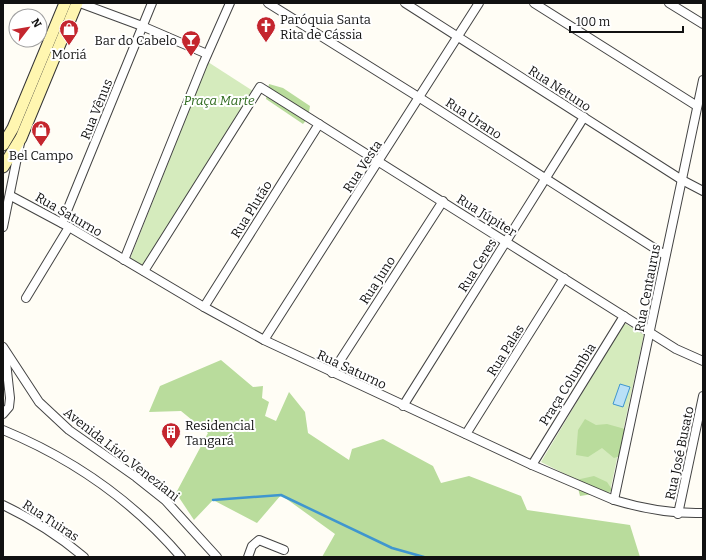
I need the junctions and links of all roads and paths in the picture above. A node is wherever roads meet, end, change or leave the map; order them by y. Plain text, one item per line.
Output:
1 (65, 3) edge
2 (77, 3) edge
3 (80, 3) edge
4 (152, 3) edge
5 (230, 3) edge
6 (268, 3) edge
7 (405, 3) edge
8 (480, 3) edge
9 (534, 3) edge
10 (669, 3) edge
11 (703, 24) edge
12 (142, 26) junction
13 (459, 37) junction
14 (207, 54) junction
15 (703, 80) edge
16 (420, 98) junction
17 (698, 106) junction
18 (584, 117) junction
19 (319, 124) junction
20 (21, 138) junction
21 (3, 145) edge
22 (379, 162) junction
23 (3, 167) edge
24 (545, 179) junction
25 (682, 180) junction
26 (703, 191) edge
27 (7, 197) edge
28 (443, 201) junction
29 (65, 225) junction
30 (3, 227) edge
31 (506, 240) junction
32 (665, 256) junction
33 (124, 260) junction
34 (144, 271) junction
35 (564, 278) junction
36 (26, 298) dead end
37 (204, 307) junction
38 (624, 316) junction
39 (650, 333) junction
40 (264, 340) junction
41 (4, 348) edge
42 (703, 360) edge
43 (332, 373) junction
44 (703, 396) edge
45 (403, 406) junction
46 (3, 414) edge
47 (3, 430) edge
48 (466, 434) junction
49 (532, 465) junction
50 (614, 500) junction
51 (3, 505) edge
52 (703, 513) edge
53 (678, 514) junction
54 (284, 550) dead end
55 (84, 557) edge
56 (181, 557) edge
57 (217, 557) edge
58 (248, 557) edge

1 - 21 main road
2 - 20 main road
3 - 12 street
4 - 12 street, Rua Vênus
5 - 14 street
6 - 16 street, Rua Urano
7 - 13 street, Rua Netuno
8 - 13 street, Rua Vesta
9 - 17 street
10 - 11 street
12 - 14 street
12 - 29 street, Rua Vênus
13 - 16 street, Rua Vesta
13 - 18 street, Rua Netuno
14 - 33 street
15 - 17 street, Rua Centaurus
16 - 22 street, Rua Vesta
16 - 24 street, Rua Urano
17 - 25 street, Rua Centaurus
18 - 24 street, Rua Ceres
18 - 25 street, Rua Netuno
19 - 22 street, Rua Júpiter
19 - 34 street, Rua Júpiter
19 - 37 street, Rua Plutão
20 - 23 main road
20 - 27 street
22 - 28 street, Rua Júpiter
22 - 40 street, Rua Vesta
24 - 31 street, Rua Ceres
24 - 32 street, Rua Urano
25 - 26 street, Rua Netuno
25 - 32 street, Rua Centaurus
27 - 29 street, Rua Saturno
27 - 30 street
28 - 31 street, Rua Júpiter
28 - 43 street, Rua Juno
29 - 33 street, Rua Saturno
29 - 36 street, Rua Vênus
31 - 35 street, Rua Júpiter
31 - 45 street, Rua Ceres
32 - 39 street, Rua Centaurus
33 - 34 street, Rua Saturno
34 - 37 street, Rua Saturno
35 - 38 street, Rua Júpiter
35 - 48 street, Rua Palas
37 - 40 street, Rua Saturno
38 - 39 street, Rua Júpiter
38 - 49 street, Praça Columbia
39 - 42 street, Rua Júpiter
39 - 50 street, Rua Centaurus
40 - 43 street, Rua Saturno
41 - 46 street
41 - 57 street, Avenida Lívio Veneziani
43 - 45 street, Rua Saturno
44 - 53 street, Rua José Busato
45 - 48 street, Rua Saturno
47 - 56 street
48 - 49 street, Rua Saturno
49 - 50 street, Rua Saturno
50 - 53 street, Rua Saturno
51 - 55 street, Rua Tuiras
52 - 53 street, Rua Saturno
54 - 58 street

